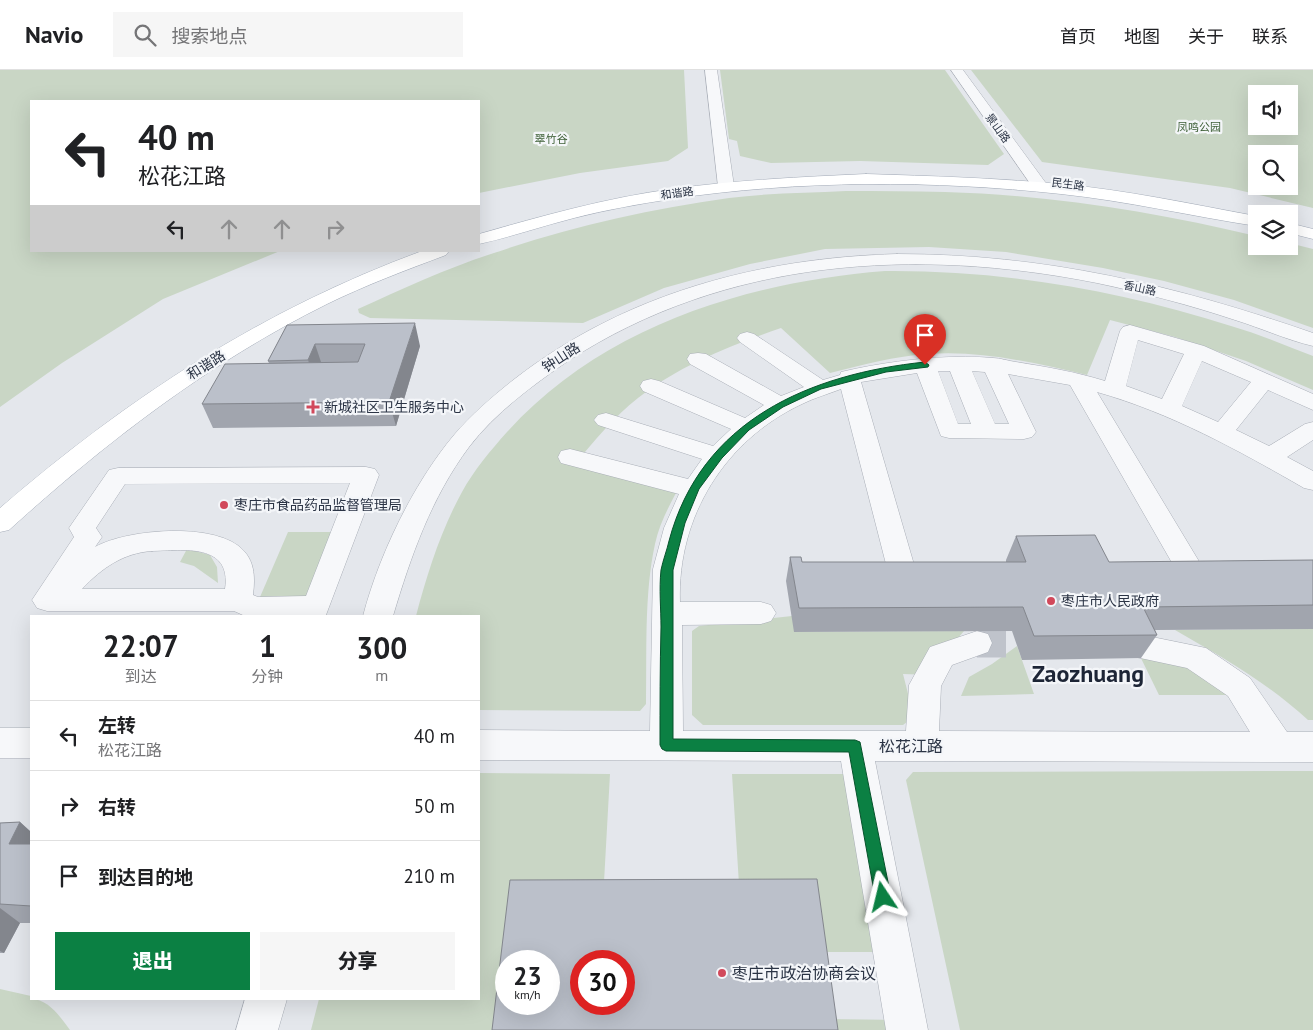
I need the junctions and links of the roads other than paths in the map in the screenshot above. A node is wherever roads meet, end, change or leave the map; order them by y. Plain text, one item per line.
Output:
1 (711, 70) edge
2 (956, 70) edge
3 (878, 175) joint
4 (726, 183) junction
5 (1038, 183) junction
6 (1248, 212) edge
7 (1248, 219) edge
8 (1298, 224) edge
9 (1313, 228) edge
10 (480, 230) edge
11 (1298, 230) edge
12 (1313, 234) edge
13 (480, 239) edge
14 (412, 252) edge
15 (438, 252) edge
16 (962, 261) joint
17 (747, 338) dead end
18 (1313, 340) edge
19 (1196, 352) junction
20 (698, 359) dead end
21 (957, 363) junction
22 (992, 364) junction
23 (925, 365) junction
24 (850, 377) junction
25 (1078, 379) junction
26 (1266, 380) junction
27 (651, 386) dead end
28 (818, 388) junction
29 (1114, 390) junction
30 (1313, 403) edge
31 (780, 405) junction
32 (1169, 409) junction
33 (606, 420) dead end
34 (746, 427) junction
35 (1313, 429) edge
36 (986, 431) junction
37 (1222, 432) junction
38 (718, 456) junction
39 (1271, 456) junction
40 (570, 458) dead end
41 (1313, 482) edge
42 (694, 489) junction
43 (0, 501) edge
44 (0, 523) edge
45 (901, 568) edge
46 (1189, 568) edge
47 (56, 600) junction
48 (238, 600) junction
49 (142, 609) edge
50 (761, 613) dead end
51 (667, 614) junction
52 (378, 615) edge
53 (977, 643) tunnel mouth
54 (1123, 643) edge
55 (0, 743) edge
56 (30, 744) edge
57 (480, 745) edge
58 (666, 745) junction
59 (855, 746) junction
60 (922, 746) junction
61 (1278, 747) junction
62 (1313, 747) edge
63 (266, 1000) edge
64 (257, 1030) edge
65 (908, 1030) edge

1 - 4 street
2 - 5 street, 景山路
3 - 4 main road, 和谐路
3 - 5 main road, 民生路
4 - 10 main road, 和谐路
4 - 13 main road, 和谐路
5 - 6 main road, 民生路
5 - 7 main road, 民生路
8 - 9 main road
11 - 12 main road
14 - 43 main road, 和谐路
15 - 44 main road, 和谐路
16 - 18 street, 香山路
16 - 52 street, 钟山路
17 - 28 street
19 - 26 street
19 - 29 street
19 - 32 street
20 - 31 street
21 - 22 street
21 - 23 street
21 - 36 street
22 - 25 street
22 - 36 street
23 - 24 street
23 - 36 street
24 - 28 street
24 - 45 street
25 - 29 street
25 - 46 street
26 - 30 street
26 - 37 street
27 - 34 street
28 - 31 street
29 - 32 street
31 - 34 street
32 - 37 street
33 - 38 street
34 - 38 street
35 - 39 street
37 - 39 street
38 - 42 street
39 - 41 street
40 - 42 street
42 - 51 street
47 - 48 street
47 - 48 street
47 - 49 street
48 - 49 street
50 - 51 street
51 - 58 street
53 - 60 street
54 - 61 street
55 - 56 street
57 - 58 street, 松花江路
58 - 59 street, 松花江路
59 - 60 street, 松花江路
59 - 65 street
60 - 61 street, 松花江路
61 - 62 street, 松花江路
63 - 64 street

